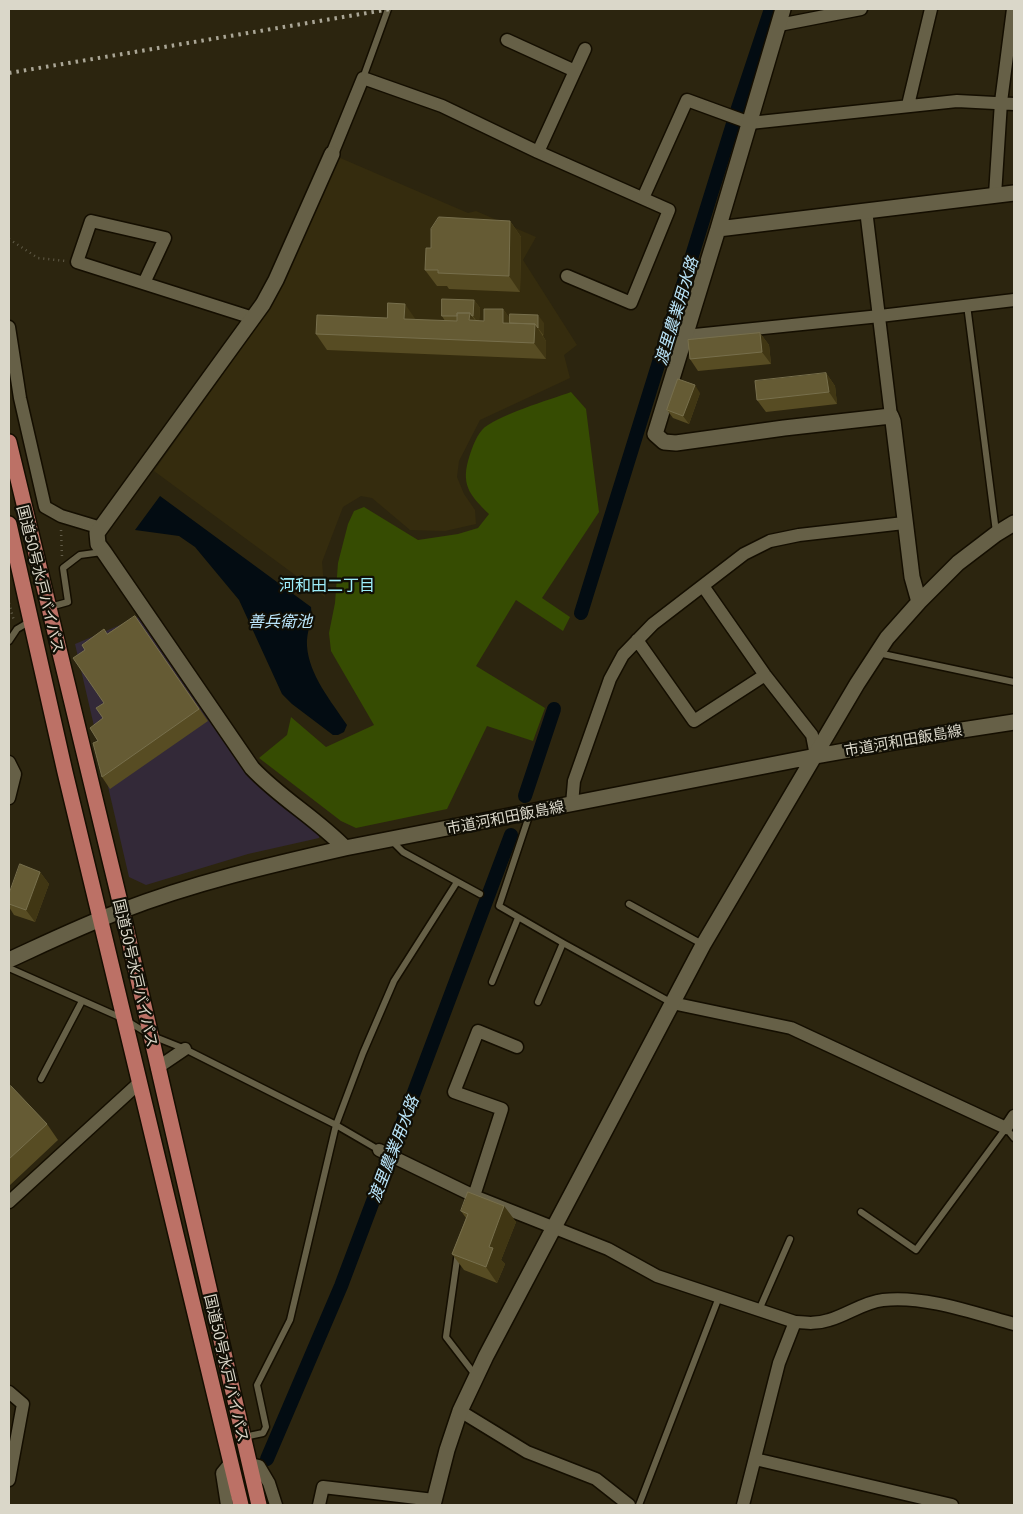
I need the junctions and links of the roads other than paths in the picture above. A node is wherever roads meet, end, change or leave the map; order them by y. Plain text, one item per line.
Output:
1 (388, 9) edge
2 (784, 9) edge
3 (860, 9) edge
4 (931, 9) edge
5 (1012, 9) edge
6 (779, 25) junction
7 (507, 40) dead end
8 (585, 49) dead end
9 (575, 70) junction
10 (363, 78) junction
11 (1001, 102) junction
12 (1014, 104) edge
13 (908, 105) junction
14 (750, 123) junction
15 (538, 152) junction
16 (332, 154) joint
17 (1014, 193) edge
18 (995, 195) junction
19 (643, 198) junction
20 (866, 210) junction
21 (718, 229) junction
22 (567, 276) dead end
23 (144, 283) junction
24 (1014, 300) edge
25 (967, 306) junction
26 (880, 316) junction
27 (253, 318) junction
28 (9, 326) edge
29 (685, 336) junction
30 (14, 396) edge
31 (890, 416) junction
32 (9, 442) edge
33 (1014, 523) edge
34 (9, 524) edge
35 (904, 524) junction
36 (101, 528) junction
37 (996, 534) junction
38 (104, 552) junction
39 (703, 586) junction
40 (918, 602) junction
41 (48, 607) junction
42 (31, 621) junction
43 (637, 640) junction
44 (9, 641) edge
45 (877, 653) junction
46 (765, 675) junction
47 (1014, 682) edge
48 (1014, 722) edge
49 (816, 756) junction
50 (9, 762) edge
51 (9, 798) edge
52 (572, 804) junction
53 (530, 812) junction
54 (390, 839) junction
55 (345, 848) junction
56 (457, 882) junction
57 (480, 894) dead end
58 (629, 904) dead end
59 (122, 910) junction
60 (518, 918) junction
61 (100, 919) junction
62 (563, 943) junction
63 (704, 945) junction
64 (9, 960) edge
65 (9, 968) edge
66 (492, 982) dead end
67 (82, 1001) junction
68 (538, 1002) dead end
69 (672, 1003) junction
70 (124, 1019) junction
71 (150, 1035) junction
72 (517, 1047) dead end
73 (185, 1049) junction
74 (158, 1068) junction
75 (41, 1079) dead end
76 (139, 1083) junction
77 (1014, 1116) edge
78 (336, 1125) junction
79 (1010, 1133) edge
80 (380, 1150) joint
81 (473, 1201) junction
82 (9, 1202) edge
83 (861, 1212) dead end
84 (554, 1226) junction
85 (790, 1239) dead end
86 (460, 1241) edge
87 (719, 1297) junction
88 (759, 1310) junction
89 (795, 1322) junction
90 (1014, 1324) edge
91 (476, 1376) junction
92 (9, 1392) edge
93 (460, 1411) junction
94 (243, 1437) junction
95 (755, 1459) junction
96 (230, 1462) junction
97 (250, 1464) junction
98 (9, 1480) edge
99 (434, 1503) edge
100 (227, 1505) edge
101 (241, 1505) edge
102 (259, 1505) edge
103 (276, 1505) edge
104 (319, 1505) edge
105 (629, 1505) edge
106 (639, 1505) edge
107 (743, 1505) edge
108 (952, 1505) edge

1 - 10 lane
2 - 6 street
3 - 6 street
4 - 13 street
5 - 11 street
6 - 14 street
7 - 9 street
8 - 9 street
9 - 15 street
10 - 15 street
10 - 16 street
11 - 12 street
11 - 13 street
11 - 18 street
13 - 14 street
14 - 19 street
14 - 21 street
15 - 19 street
16 - 27 street
17 - 18 street
18 - 20 street
19 - 22 street
20 - 21 street
20 - 26 street
21 - 29 street
23 - 23 street
23 - 27 street
24 - 25 street
25 - 26 street
25 - 37 lane
26 - 29 street
26 - 31 street
27 - 36 street
28 - 30 street
29 - 31 street
30 - 36 street
31 - 35 street
32 - 41 highway, 国道50号水戸バイパス
33 - 37 street
34 - 42 highway, 国道50号水戸バイパス
35 - 39 street
35 - 40 street
36 - 38 street
37 - 40 street
38 - 41 lane
38 - 55 street
39 - 43 street
39 - 46 street
40 - 45 street
41 - 59 highway, 国道50号水戸バイパス
42 - 44 lane
42 - 61 highway, 国道50号水戸バイパス
43 - 46 street
43 - 52 street
45 - 47 lane
45 - 49 street
46 - 49 street
48 - 49 street, 市道河和田飯島線
49 - 52 street, 市道河和田飯島線
49 - 63 street
50 - 51 street
52 - 53 street, 市道河和田飯島線
53 - 54 street, 市道河和田飯島線
53 - 60 lane
54 - 55 street, 市道河和田飯島線
54 - 56 lane
55 - 59 street, 市道河和田飯島線
56 - 57 lane
56 - 78 lane
58 - 63 lane
59 - 61 street, 市道河和田飯島線
59 - 71 highway, 国道50号水戸バイパス
60 - 62 lane
60 - 66 lane
61 - 64 street, 市道河和田飯島線
61 - 70 highway, 国道50号水戸バイパス
62 - 68 lane
62 - 69 lane
63 - 69 street
65 - 67 lane
67 - 70 lane
67 - 75 lane
69 - 79 street
69 - 84 street
70 - 71 lane
70 - 76 highway, 国道50号水戸バイパス
71 - 73 lane
71 - 74 highway, 国道50号水戸バイパス
72 - 81 street
73 - 74 street
73 - 78 lane
74 - 94 highway, 国道50号水戸バイパス
76 - 82 street
76 - 96 highway, 国道50号水戸バイパス
77 - 79 street
78 - 80 lane
78 - 94 lane
79 - 83 lane
80 - 81 street
81 - 84 street
84 - 87 street
84 - 91 street
85 - 88 lane
86 - 91 lane
87 - 88 street
87 - 106 lane
88 - 89 street
89 - 90 street
89 - 95 street
91 - 93 street
92 - 98 street
93 - 99 street
93 - 105 street
94 - 97 highway, 国道50号水戸バイパス
95 - 107 street
95 - 108 street
96 - 100 street
96 - 101 highway, 国道50号水戸バイパス
97 - 102 highway, 国道50号水戸バイパス
97 - 103 street
99 - 104 street

